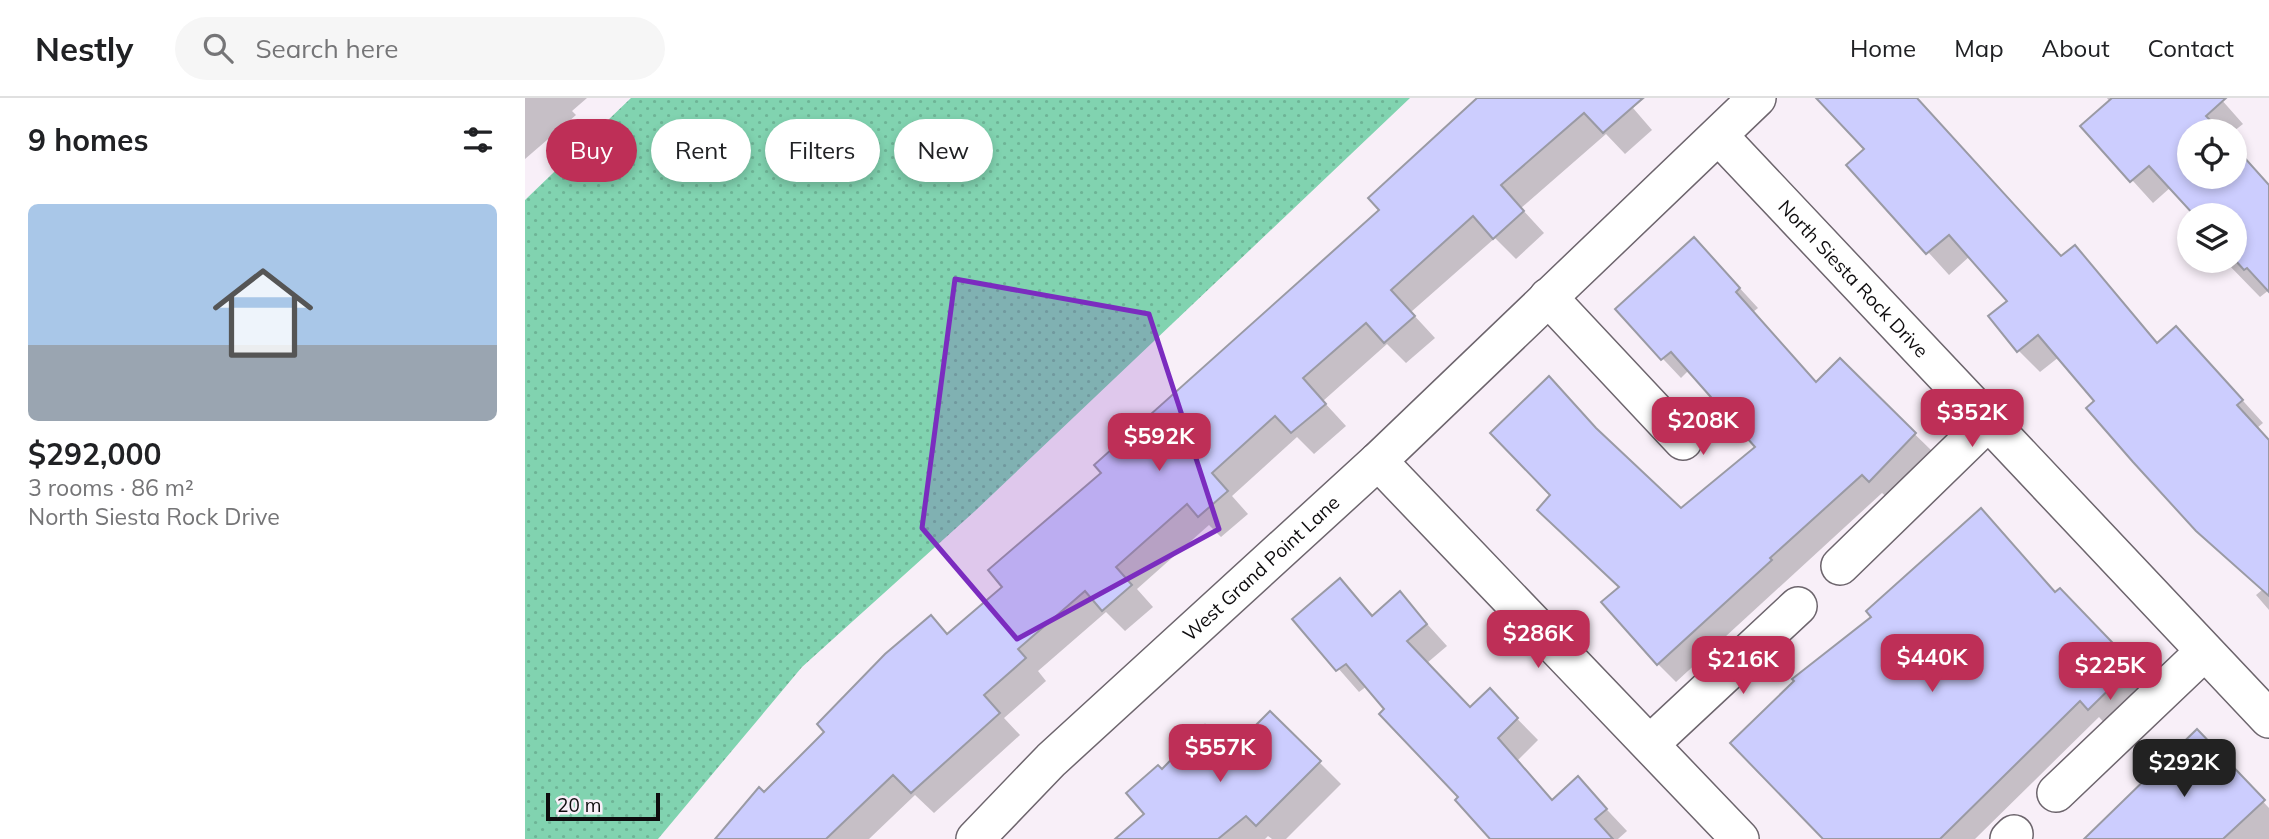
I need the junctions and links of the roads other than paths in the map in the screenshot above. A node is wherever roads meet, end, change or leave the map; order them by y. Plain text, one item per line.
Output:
1 (1757, 98) edge
2 (1719, 136) junction
3 (1548, 297) junction
4 (1987, 423) junction
5 (1683, 441) dead end
6 (1378, 461) junction
7 (1840, 566) dead end
8 (1798, 606) dead end
9 (2204, 652) junction
10 (2269, 719) edge
11 (1650, 744) junction
12 (2056, 793) dead end
13 (975, 839) edge
14 (1740, 839) edge

1 - 2 street, West Grand Point Lane
2 - 3 street, West Grand Point Lane
2 - 4 street, North Siesta Rock Drive
3 - 5 street
3 - 6 street, West Grand Point Lane
4 - 7 street
4 - 9 street, North Siesta Rock Drive
6 - 11 street
6 - 13 street, West Grand Point Lane
8 - 11 street
9 - 10 street, North Siesta Rock Drive
9 - 12 street
11 - 14 street

